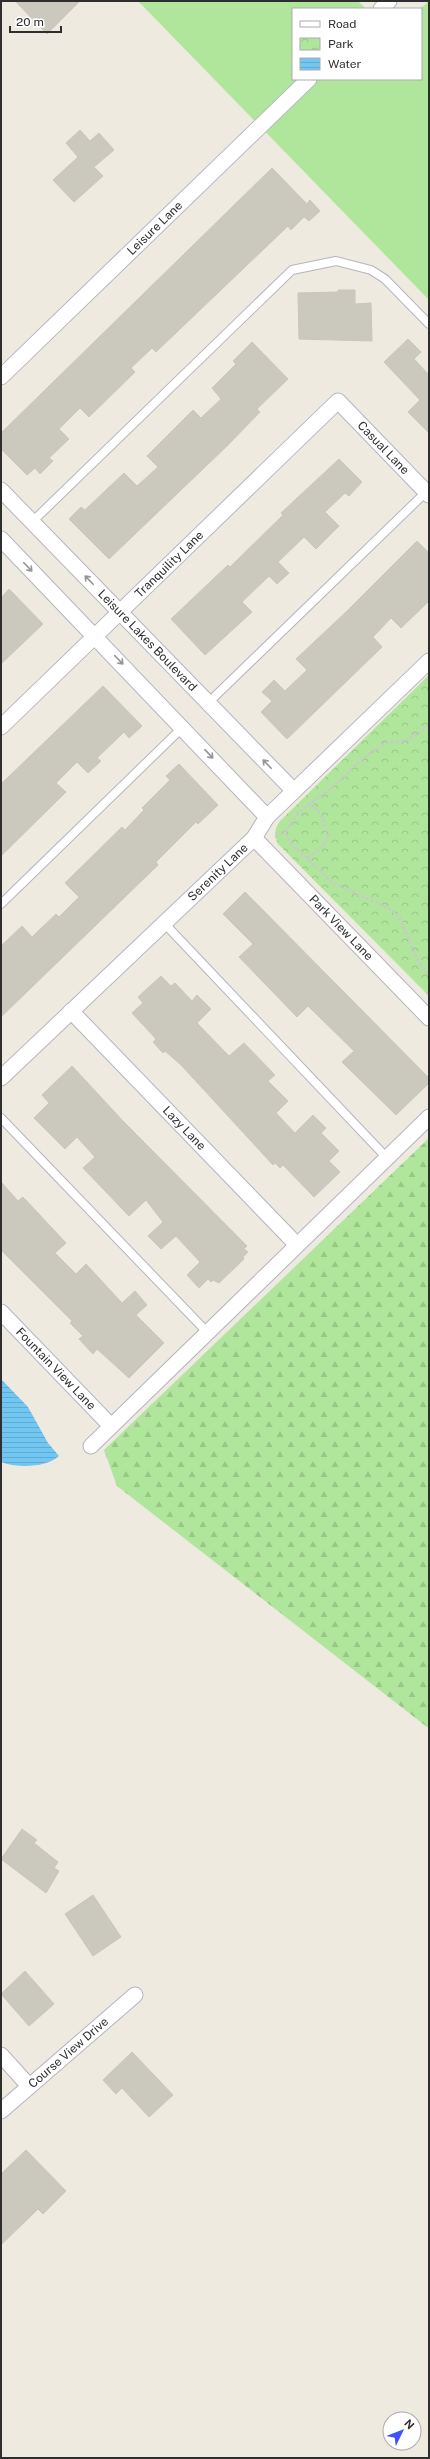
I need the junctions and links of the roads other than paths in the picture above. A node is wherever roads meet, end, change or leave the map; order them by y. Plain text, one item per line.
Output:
1 (307, 80) edge
2 (429, 324) edge
3 (1, 377) edge
4 (338, 401) joint
5 (1, 490) edge
6 (427, 493) edge
7 (32, 522) junction
8 (3, 545) edge
9 (120, 612) junction
10 (95, 636) junction
11 (429, 661) edge
12 (208, 704) junction
13 (1, 727) edge
14 (183, 727) junction
15 (294, 792) junction
16 (267, 817) junction
17 (254, 838) junction
18 (1, 904) edge
19 (164, 923) junction
20 (71, 1011) junction
21 (429, 1018) edge
22 (1, 1078) edge
23 (429, 1117) edge
24 (1, 1118) edge
25 (387, 1158) junction
26 (297, 1245) junction
27 (1, 1312) edge
28 (207, 1332) junction
29 (111, 1426) junction
30 (91, 1446) dead end
31 (135, 1995) dead end
32 (1, 2055) edge
33 (29, 2086) junction
34 (1, 2111) edge

1 - 3 street, Leisure Lane
2 - 7 lane
4 - 6 street, Casual Lane
4 - 9 street, Tranquility Lane
5 - 7 street, Leisure Lakes Boulevard
6 - 12 lane
9 -> 7 street, Leisure Lakes Boulevard
8 -> 10 street
9 - 10 street, Tranquility Lane
9 - 12 street, Leisure Lakes Boulevard
10 - 13 street, Tranquility Lane
10 -> 14 street
11 - 15 street, Serenity Lane
15 -> 12 street, Leisure Lakes Boulevard
14 -> 16 street
14 - 18 lane
15 - 16 street, Serenity Lane
16 - 17 street, Serenity Lane
17 - 19 street, Serenity Lane
17 - 21 street, Park View Lane
19 - 20 street, Serenity Lane
19 - 25 lane
20 - 22 street, Serenity Lane
20 - 26 street, Lazy Lane
23 - 25 street
24 - 28 lane
25 - 26 street
26 - 28 street
27 - 29 street, Fountain View Lane
28 - 29 street
29 - 30 street
31 - 33 street, Course View Drive
32 - 33 street
33 - 34 street, Course View Drive

